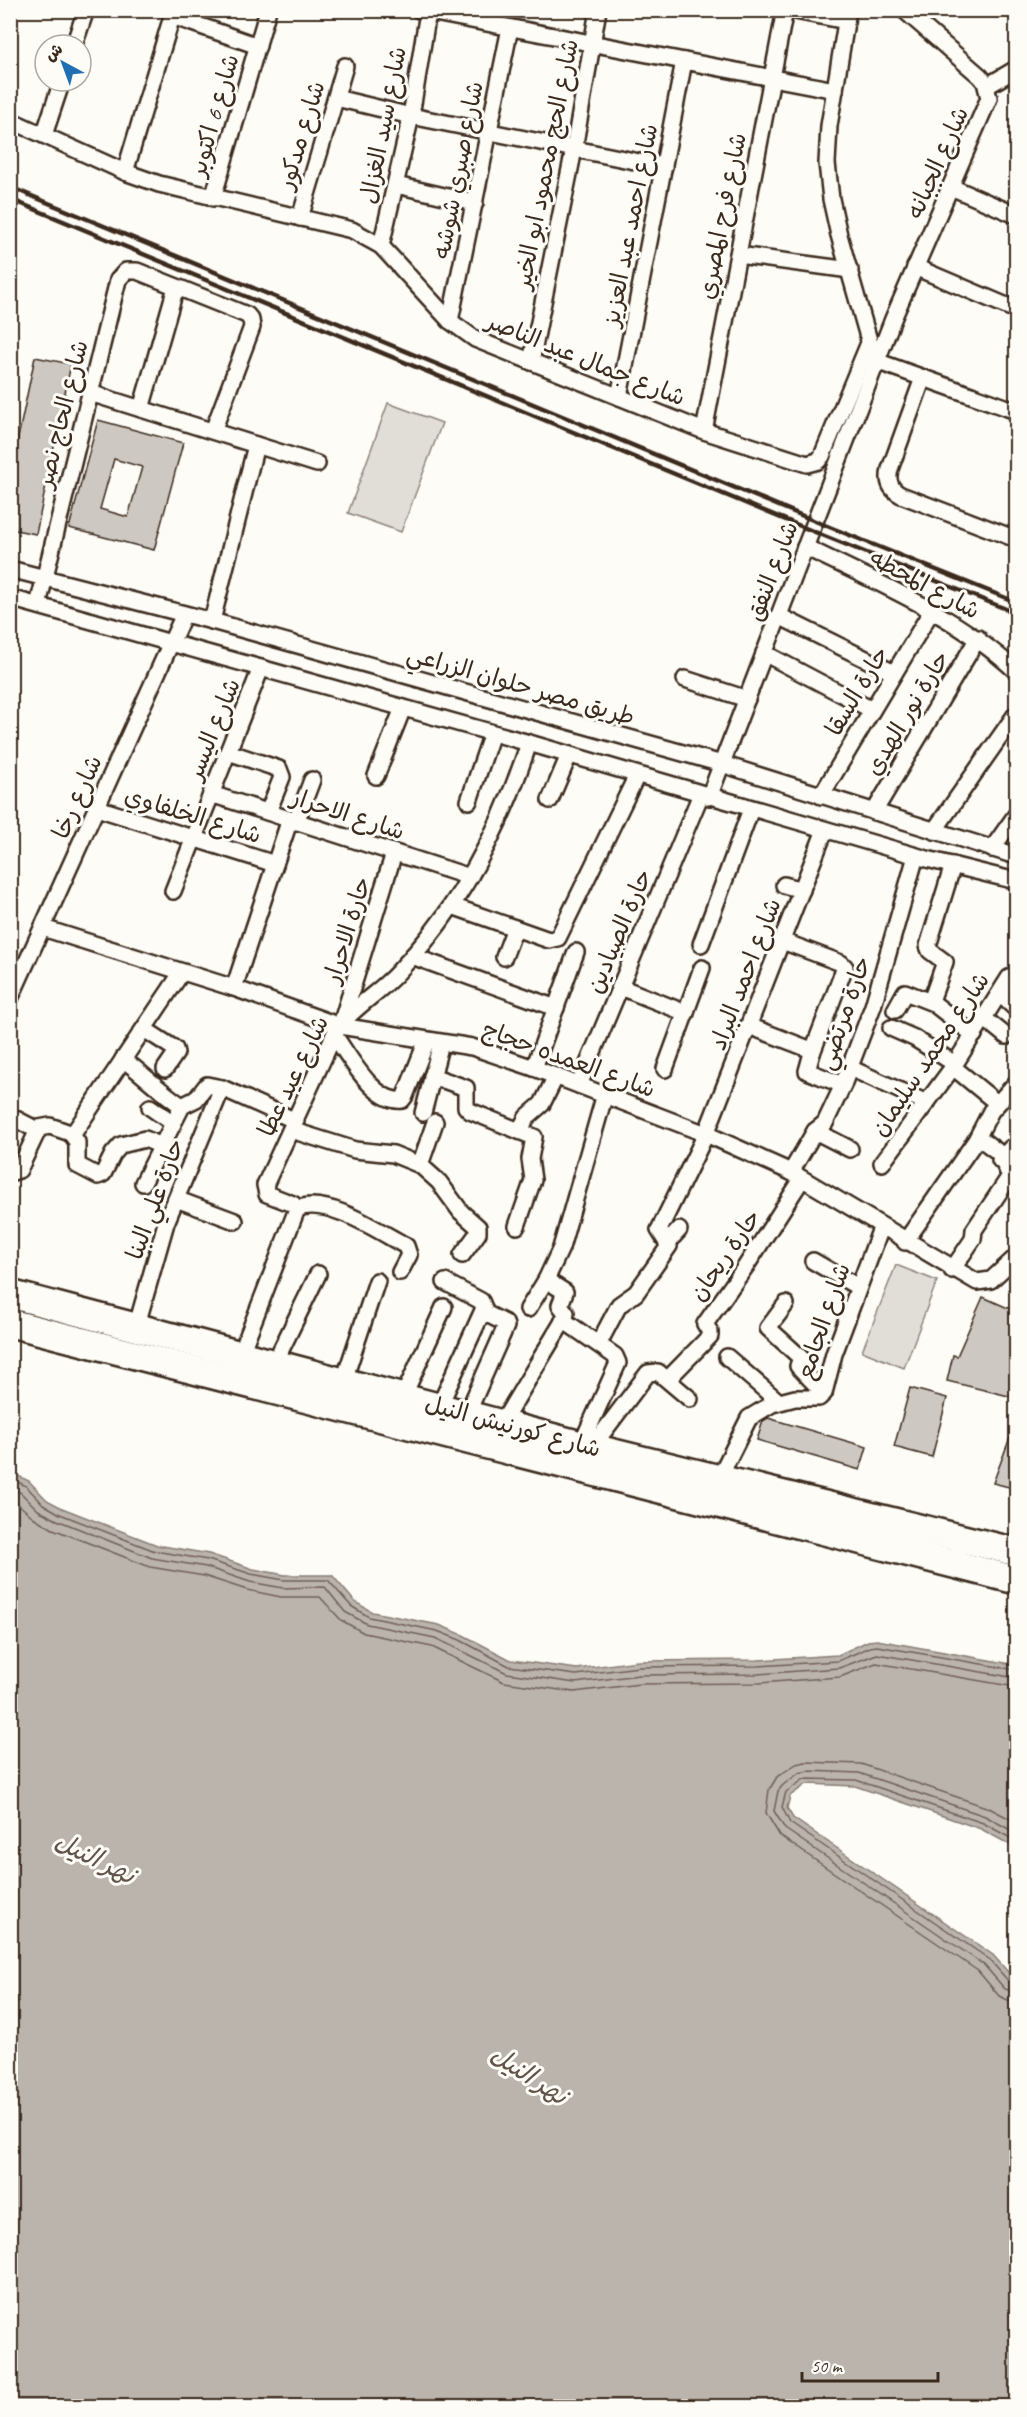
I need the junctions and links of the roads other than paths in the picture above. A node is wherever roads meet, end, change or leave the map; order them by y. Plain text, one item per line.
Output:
1 (86, 10) edge
2 (268, 10) edge
3 (598, 10) edge
4 (785, 10) edge
5 (790, 10) edge
6 (904, 10) edge
7 (423, 11) edge
8 (173, 13) edge
9 (847, 16) edge
10 (510, 28) junction
11 (78, 33) edge
12 (593, 44) junction
13 (258, 46) junction
14 (684, 61) junction
15 (345, 66) dead end
16 (1017, 69) edge
17 (772, 78) junction
18 (987, 86) junction
19 (835, 90) junction
20 (58, 93) edge
21 (336, 98) junction
22 (411, 116) junction
23 (10, 120) edge
24 (489, 132) junction
25 (44, 135) junction
26 (574, 149) junction
27 (664, 167) junction
28 (125, 172) junction
29 (396, 185) junction
30 (951, 187) junction
31 (213, 198) junction
32 (475, 203) junction
33 (1017, 214) edge
34 (300, 218) junction
35 (381, 246) junction
36 (738, 255) junction
37 (915, 267) junction
38 (850, 270) junction
39 (176, 287) junction
40 (1017, 310) edge
41 (450, 321) junction
42 (869, 343) junction
43 (876, 361) junction
44 (531, 362) junction
45 (923, 378) junction
46 (90, 393) junction
47 (619, 397) junction
48 (141, 409) junction
49 (1017, 411) edge
50 (213, 431) junction
51 (704, 431) junction
52 (256, 445) junction
53 (317, 464) dead end
54 (1017, 539) edge
55 (805, 547) junction
56 (10, 569) edge
57 (45, 577) junction
58 (10, 598) edge
59 (38, 605) junction
60 (932, 610) junction
61 (184, 614) junction
62 (779, 616) junction
63 (212, 621) junction
64 (978, 638) junction
65 (171, 644) junction
66 (764, 653) junction
67 (261, 668) junction
68 (1017, 671) edge
69 (894, 673) junction
70 (685, 679) dead end
71 (747, 699) junction
72 (403, 708) junction
73 (872, 710) junction
74 (1017, 714) edge
75 (492, 733) junction
76 (529, 743) junction
77 (228, 752) junction
78 (569, 755) junction
79 (722, 764) junction
80 (637, 775) junction
81 (376, 776) dead end
82 (312, 780) dead end
83 (211, 794) junction
84 (705, 795) junction
85 (821, 796) junction
86 (550, 800) dead end
87 (469, 801) dead end
88 (97, 808) junction
89 (751, 809) junction
90 (268, 812) junction
91 (874, 812) junction
92 (1017, 815) edge
93 (293, 820) junction
94 (825, 830) junction
95 (934, 831) junction
96 (194, 839) junction
97 (992, 849) junction
98 (394, 853) junction
99 (916, 856) junction
100 (1017, 856) edge
101 (275, 864) junction
102 (953, 865) junction
103 (470, 877) junction
104 (1017, 881) edge
105 (784, 885) dead end
106 (802, 890) junction
107 (173, 891) dead end
108 (452, 906) junction
109 (43, 928) junction
110 (515, 928) junction
111 (782, 941) junction
112 (701, 944) dead end
113 (576, 952) dead end
114 (412, 956) junction
115 (504, 957) dead end
116 (702, 968) dead end
117 (182, 972) junction
118 (1017, 975) edge
119 (234, 987) junction
120 (620, 987) junction
121 (1000, 994) junction
122 (10, 999) edge
123 (931, 1001) junction
124 (556, 1008) junction
125 (1017, 1009) edge
126 (895, 1010) dead end
127 (686, 1013) junction
128 (985, 1019) junction
129 (749, 1026) junction
130 (339, 1027) junction
131 (891, 1028) dead end
132 (144, 1029) junction
133 (974, 1035) junction
134 (1006, 1036) dead end
135 (434, 1042) junction
136 (812, 1053) junction
137 (123, 1059) junction
138 (954, 1065) junction
139 (534, 1068) junction
140 (850, 1068) junction
141 (165, 1069) dead end
142 (665, 1069) dead end
143 (432, 1076) junction
144 (556, 1076) junction
145 (1017, 1083) edge
146 (579, 1085) junction
147 (843, 1085) junction
148 (215, 1087) junction
149 (605, 1095) junction
150 (997, 1103) junction
151 (927, 1104) junction
152 (182, 1106) junction
153 (150, 1107) dead end
154 (10, 1116) edge
155 (173, 1123) junction
156 (294, 1126) junction
157 (37, 1130) junction
158 (519, 1131) junction
159 (815, 1131) junction
160 (706, 1134) junction
161 (72, 1135) junction
162 (978, 1137) junction
163 (1017, 1145) edge
164 (162, 1146) junction
165 (850, 1149) dead end
166 (1000, 1160) junction
167 (882, 1163) dead end
168 (420, 1165) junction
169 (10, 1173) edge
170 (797, 1176) junction
171 (142, 1183) dead end
172 (176, 1199) junction
173 (297, 1209) junction
174 (235, 1221) dead end
175 (517, 1226) dead end
176 (881, 1228) junction
177 (679, 1230) dead end
178 (668, 1242) junction
179 (905, 1242) junction
180 (462, 1255) dead end
181 (1017, 1257) edge
182 (813, 1261) dead end
183 (952, 1270) junction
184 (400, 1272) dead end
185 (318, 1274) dead end
186 (546, 1280) junction
187 (377, 1281) dead end
188 (445, 1282) dead end
189 (858, 1287) junction
190 (10, 1293) edge
191 (786, 1304) dead end
192 (444, 1307) dead end
193 (528, 1309) dead end
194 (483, 1312) junction
195 (563, 1320) junction
196 (10, 1323) edge
197 (136, 1328) junction
198 (599, 1343) junction
199 (240, 1356) junction
200 (728, 1357) dead end
201 (274, 1364) junction
202 (668, 1379) junction
203 (232, 1381) junction
204 (343, 1383) junction
205 (824, 1394) junction
206 (403, 1398) junction
207 (690, 1399) dead end
208 (779, 1402) junction
209 (439, 1407) junction
210 (467, 1414) junction
211 (502, 1423) junction
212 (587, 1446) junction
213 (719, 1478) junction
214 (1017, 1552) edge
215 (1017, 1580) edge

1 - 11 street
2 - 13 street, شارع 6 اكتوبر
3 - 12 street, شارع الحج محمود ابو الخير
4 - 17 street, شارع فرح المصري
5 - 9 street
6 - 18 street, شارع الجبانه
7 - 10 street
7 - 22 street, شارع سيد الغزال
8 - 13 street
8 - 28 street
9 - 19 street
10 - 12 street
10 - 24 street, شارع صبري شوشه
12 - 14 street
12 - 26 street, شارع الحج محمود ابو الخير
13 - 31 street, شارع 6 اكتوبر
14 - 17 street
14 - 27 street, شارع احمد عبد العزيز
15 - 21 street, شارع مدكور
16 - 18 street
17 - 19 street
17 - 36 street, شارع فرح المصري
18 - 30 street, شارع الجبانه
19 - 38 street
20 - 25 street
21 - 22 street
21 - 34 street, شارع مدكور
22 - 24 street
22 - 29 street, شارع سيد الغزال
23 - 25 street, شارع جمال عبد الناصر
24 - 26 street
24 - 32 street, شارع صبري شوشه
25 - 28 street, شارع جمال عبد الناصر
26 - 27 street
26 - 44 street, شارع الحج محمود ابو الخير
27 - 47 street, شارع احمد عبد العزيز
28 - 31 street, شارع جمال عبد الناصر
29 - 32 street
29 - 35 street, شارع سيد الغزال
30 - 33 street
30 - 37 street, شارع الجبانه
31 - 34 street, شارع جمال عبد الناصر
32 - 41 street, شارع صبري شوشه
34 - 35 street, شارع جمال عبد الناصر
35 - 41 street, شارع جمال عبد الناصر
36 - 38 street
36 - 51 street, شارع فرح المصري
37 - 40 street
37 - 43 street, شارع الجبانه
38 - 42 street
39 - 46 street, شارع الحاج نصر
39 - 48 street
39 - 50 street
41 - 44 street, شارع جمال عبد الناصر
42 - 43 street
42 - 51 street, شارع جمال عبد الناصر
43 - 45 street
43 - 55 street, شارع النفق
44 - 47 street, شارع جمال عبد الناصر
45 - 49 street
45 - 54 street
46 - 48 street
46 - 57 street, شارع الحاج نصر
47 - 51 street, شارع جمال عبد الناصر
48 - 50 street
50 - 52 street
52 - 53 street
52 - 63 street
55 - 60 street, شارع المحطه
55 - 62 street, شارع النفق
56 - 57 street, طريق مصر حلوان الزراعي
57 - 59 street, شارع الحاج نصر
57 - 61 street, طريق مصر حلوان الزراعي
58 - 59 street
59 - 65 street
60 - 64 street, شارع المحطه
60 - 69 street, حارة السقا
61 - 63 street, طريق مصر حلوان الزراعي
61 - 65 street, شارع رخا
62 - 66 street, شارع النفق
62 - 69 street
63 - 79 street, طريق مصر حلوان الزراعي
64 - 68 street, شارع المحطه
64 - 91 street, حارة نور الهدي
65 - 67 street
65 - 88 street, شارع رخا
66 - 71 street, شارع النفق
66 - 73 street
67 - 72 street
67 - 77 street, شارع اليسر
69 - 73 street, حارة السقا
70 - 71 street
71 - 79 street, شارع النفق
72 - 75 street
72 - 81 street
73 - 85 street, حارة السقا
74 - 95 street
75 - 76 street
75 - 87 street
76 - 78 street
76 - 103 street, شارع عيد عطا
77 - 83 street, شارع اليسر
77 - 90 street
78 - 80 street
78 - 86 street
79 - 84 street, شارع النفق
79 - 85 street, طريق مصر حلوان الزراعي
80 - 84 street
80 - 110 street
82 - 93 street
83 - 90 street, شارع الاحرار
83 - 96 street, شارع اليسر
84 - 89 street
84 - 120 street, حارة الصيادين
85 - 91 street, طريق مصر حلوان الزراعي
88 - 96 street, شارع الخلفاوي
88 - 109 street, شارع رخا
89 - 94 street
89 - 112 street
90 - 93 street, شارع الاحرار
91 - 95 street, طريق مصر حلوان الزراعي
92 - 97 street
93 - 98 street, شارع الاحرار
93 - 101 street
94 - 99 street
94 - 106 street, شارع احمد البراد
95 - 97 street, طريق مصر حلوان الزراعي
96 - 101 street, شارع الخلفاوي
96 - 107 street, شارع اليسر
97 - 100 street, طريق مصر حلوان الزراعي
98 - 103 street, شارع الاحرار
98 - 130 street, حارة الاحرار
99 - 102 street
99 - 140 street, حارة مرتضي
101 - 119 street
102 - 104 street
102 - 123 street
103 - 108 street, شارع عيد عطا
105 - 106 street
106 - 111 street, شارع احمد البراد
108 - 110 street
108 - 114 street, شارع عيد عطا
109 - 117 street, شارع العمده حجاج
109 - 122 street, شارع رخا
110 - 115 street
111 - 129 street, شارع احمد البراد
111 - 136 street
113 - 124 street
114 - 124 street
114 - 130 street, شارع عيد عطا
116 - 127 street
117 - 119 street, شارع العمده حجاج
117 - 132 street
118 - 121 street, شارع محمد سليمان
119 - 130 street, شارع العمده حجاج
120 - 127 street
120 - 146 street, حارة الصيادين
121 - 125 street
121 - 128 street, شارع محمد سليمان
123 - 126 street
123 - 133 street
124 - 139 street
127 - 142 street
128 - 133 street, شارع محمد سليمان
128 - 134 street
129 - 136 street
129 - 160 street, شارع احمد البراد
130 - 135 street, شارع العمده حجاج
130 - 135 street
130 - 156 street, شارع عيد عطا
131 - 138 street
132 - 137 street
132 - 141 street
133 - 138 street, شارع محمد سليمان
135 - 139 street, شارع العمده حجاج
135 - 143 street
136 - 147 street
137 - 152 street
137 - 161 street
138 - 150 street
138 - 151 street, شارع محمد سليمان
139 - 144 street, شارع العمده حجاج
140 - 147 street, حارة مرتضي
140 - 151 street
143 - 158 street
143 - 168 street
144 - 146 street, شارع العمده حجاج
144 - 158 street
145 - 150 street
146 - 149 street, شارع العمده حجاج
147 - 159 street, حارة مرتضي
148 - 152 street
148 - 156 street
148 - 172 street, حارة علي البنا
149 - 160 street, شارع العمده حجاج
149 - 186 street
150 - 162 street
151 - 167 street, شارع محمد سليمان
152 - 155 street
153 - 155 street
154 - 157 street
155 - 164 street
156 - 168 street
156 - 173 street, شارع عيد عطا
157 - 161 street
157 - 169 street
158 - 175 street
159 - 165 street
159 - 170 street, حارة مرتضي
160 - 170 street, شارع العمده حجاج
160 - 178 street, شارع احمد البراد
161 - 164 street
162 - 166 street
162 - 179 street
163 - 166 street
164 - 171 street
166 - 183 street
168 - 180 street
170 - 176 street, شارع العمده حجاج
170 - 202 street, حارة ريحان
172 - 174 street
172 - 197 street, حارة علي البنا
173 - 184 street
173 - 199 street
176 - 179 street, شارع العمده حجاج
176 - 189 street, شارع الجامع
177 - 178 street
178 - 198 street
179 - 183 street, شارع العمده حجاج
181 - 183 street, شارع العمده حجاج
182 - 189 street
185 - 201 street
186 - 193 street
186 - 195 street
187 - 204 street
188 - 194 street
189 - 205 street, شارع الجامع
190 - 197 highway, شارع كورنيش النيل
191 - 205 street
192 - 206 street
194 - 209 street
194 - 210 street
195 - 198 street
195 - 211 street
196 - 203 highway, شارع كورنيش النيل
197 - 199 highway, شارع كورنيش النيل
198 - 212 street
199 - 201 highway, شارع كورنيش النيل
199 - 203 street
200 - 208 street
201 - 204 highway, شارع كورنيش النيل
202 - 207 street
202 - 212 street
203 - 215 highway, شارع كورنيش النيل
204 - 206 highway, شارع كورنيش النيل
205 - 208 street, شارع الجامع
206 - 209 highway, شارع كورنيش النيل
208 - 213 street, شارع الجامع
209 - 210 highway, شارع كورنيش النيل
210 - 211 highway, شارع كورنيش النيل
211 - 212 highway, شارع كورنيش النيل
212 - 213 highway, شارع كورنيش النيل
213 - 214 highway, شارع كورنيش النيل

